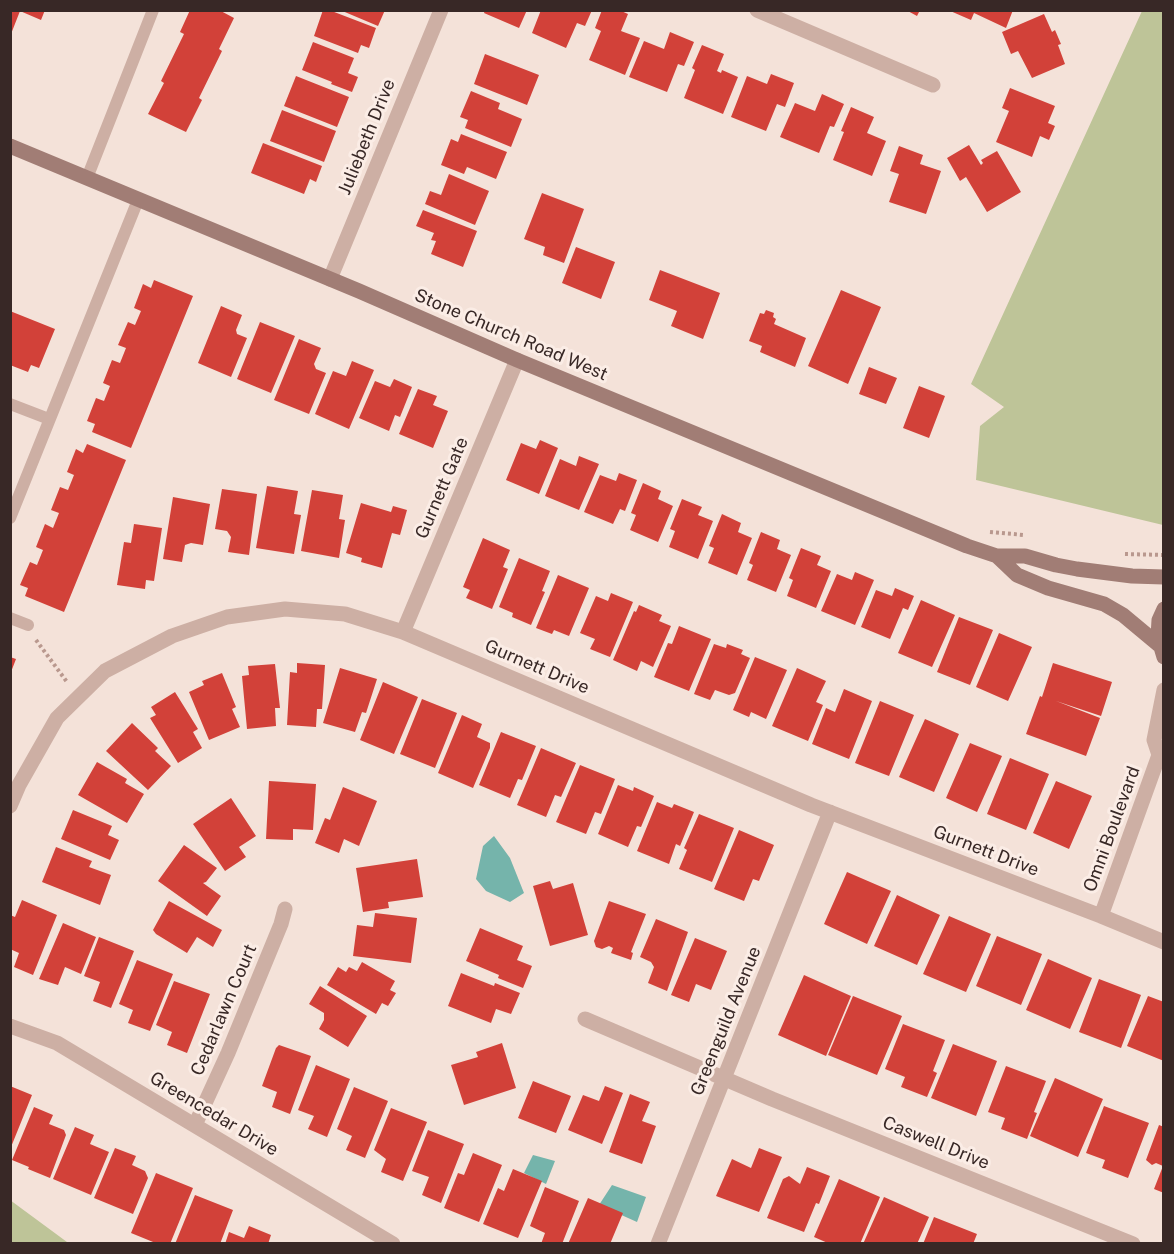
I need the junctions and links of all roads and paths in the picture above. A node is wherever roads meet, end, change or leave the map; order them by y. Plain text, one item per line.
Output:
1 (153, 10) edge
2 (441, 10) edge
3 (756, 10) edge
4 (933, 85) dead end
5 (10, 146) edge
6 (87, 178) junction
7 (138, 200) junction
8 (330, 279) junction
9 (517, 360) junction
10 (10, 404) edge
11 (49, 419) junction
12 (10, 518) edge
13 (995, 532) dead end
14 (1028, 537) dead end
15 (1118, 554) dead end
16 (1164, 555) edge
17 (997, 556) junction
18 (1164, 577) edge
19 (1164, 609) edge
20 (10, 618) edge
21 (28, 625) joint
22 (403, 632) junction
23 (1161, 651) edge
24 (1164, 690) edge
25 (78, 697) junction
26 (1161, 754) edge
27 (10, 806) edge
28 (830, 812) junction
29 (285, 909) dead end
30 (1101, 916) junction
31 (1164, 942) edge
32 (585, 1019) dead end
33 (10, 1026) edge
34 (724, 1078) junction
35 (195, 1125) junction
36 (393, 1244) edge
37 (658, 1244) edge
38 (1133, 1244) edge

1 - 6 lane
2 - 8 street, Juliebeth Drive
3 - 4 street
5 - 6 main road, Stone Church Road West
6 - 7 main road, Stone Church Road West
7 - 8 main road, Stone Church Road West
7 - 11 lane
8 - 9 main road, Stone Church Road West
9 - 17 main road, Stone Church Road West
9 - 22 street, Gurnett Gate
10 - 11 lane
11 - 12 lane
13 - 14 path
15 - 16 path
17 - 18 main road
17 - 23 main road
19 - 23 main road
20 - 21 lane
21 - 25 path
22 - 25 street, Gurnett Drive
22 - 28 street, Gurnett Drive
24 - 26 street, Omni Boulevard
25 - 27 street, Gurnett Drive
26 - 30 street, Omni Boulevard
28 - 30 street, Gurnett Drive
28 - 34 street, Greenguild Avenue
29 - 35 street, Cedarlawn Court
30 - 31 street, Gurnett Drive
32 - 34 street, Caswell Drive
33 - 35 street, Greencedar Drive
34 - 37 street, Greenguild Avenue
34 - 38 street, Caswell Drive
35 - 36 street, Greencedar Drive

